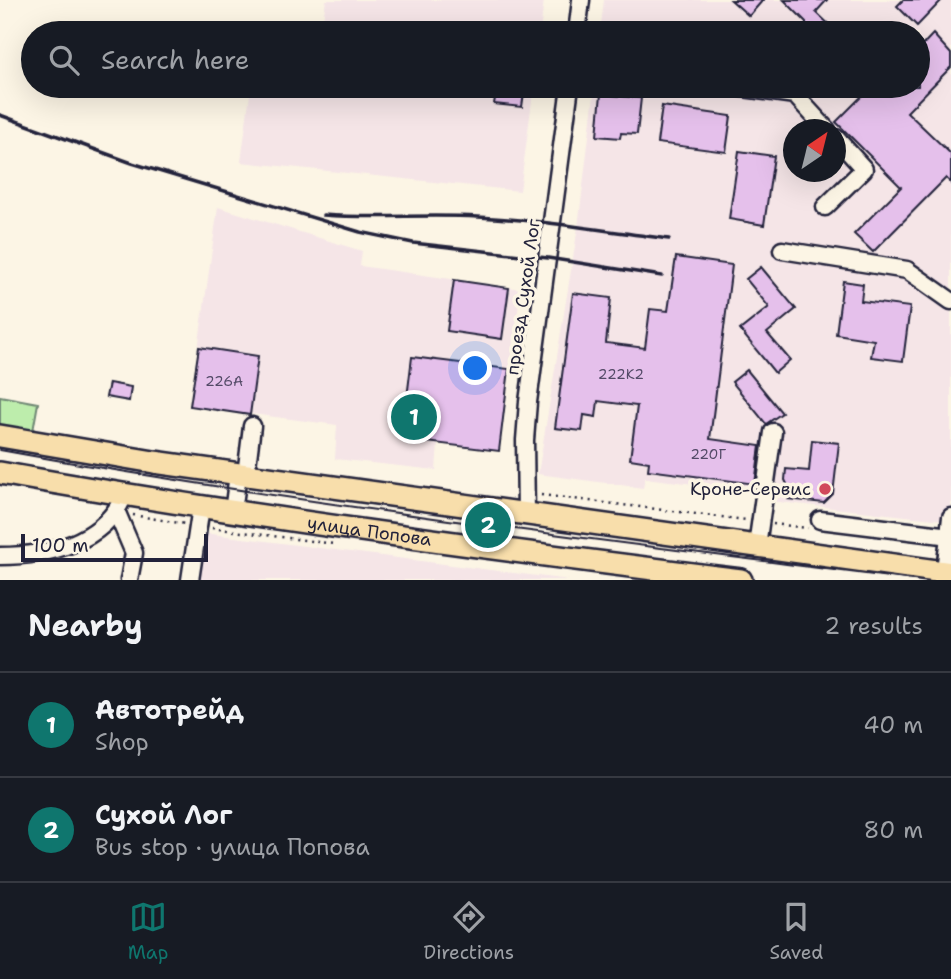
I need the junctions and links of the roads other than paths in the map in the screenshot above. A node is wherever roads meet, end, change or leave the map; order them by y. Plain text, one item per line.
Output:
1 (582, 0) edge
2 (579, 21) edge
3 (568, 98) edge
4 (798, 98) edge
5 (817, 119) edge
6 (846, 150) edge
7 (825, 207) dead end
8 (782, 250) dead end
9 (951, 301) edge
10 (252, 426) dead end
11 (774, 432) dead end
12 (0, 436) edge
13 (0, 473) edge
14 (242, 475) junction
15 (121, 504) junction
16 (201, 507) junction
17 (233, 512) junction
18 (526, 514) junction
19 (951, 517) edge
20 (818, 525) road end
21 (950, 536) edge
22 (757, 546) junction
23 (0, 556) edge
24 (948, 572) edge
25 (653, 575) edge
26 (730, 579) edge
27 (129, 580) edge
28 (190, 580) edge

1 - 2 street
3 - 18 street, проезд Сухой Лог
4 - 5 street
6 - 7 street
8 - 9 street
10 - 14 street
11 - 22 street
12 - 14 main road
13 - 15 main road, улица Попова
14 - 17 street
14 - 18 main road
15 - 16 main road, улица Попова
15 - 23 street
15 - 27 street
16 - 17 main road, улица Попова
16 - 28 street
17 - 25 main road, улица Попова
18 - 22 main road
19 - 21 street
20 - 21 street
21 - 24 street
22 - 24 main road
25 - 26 main road, улица Попова

